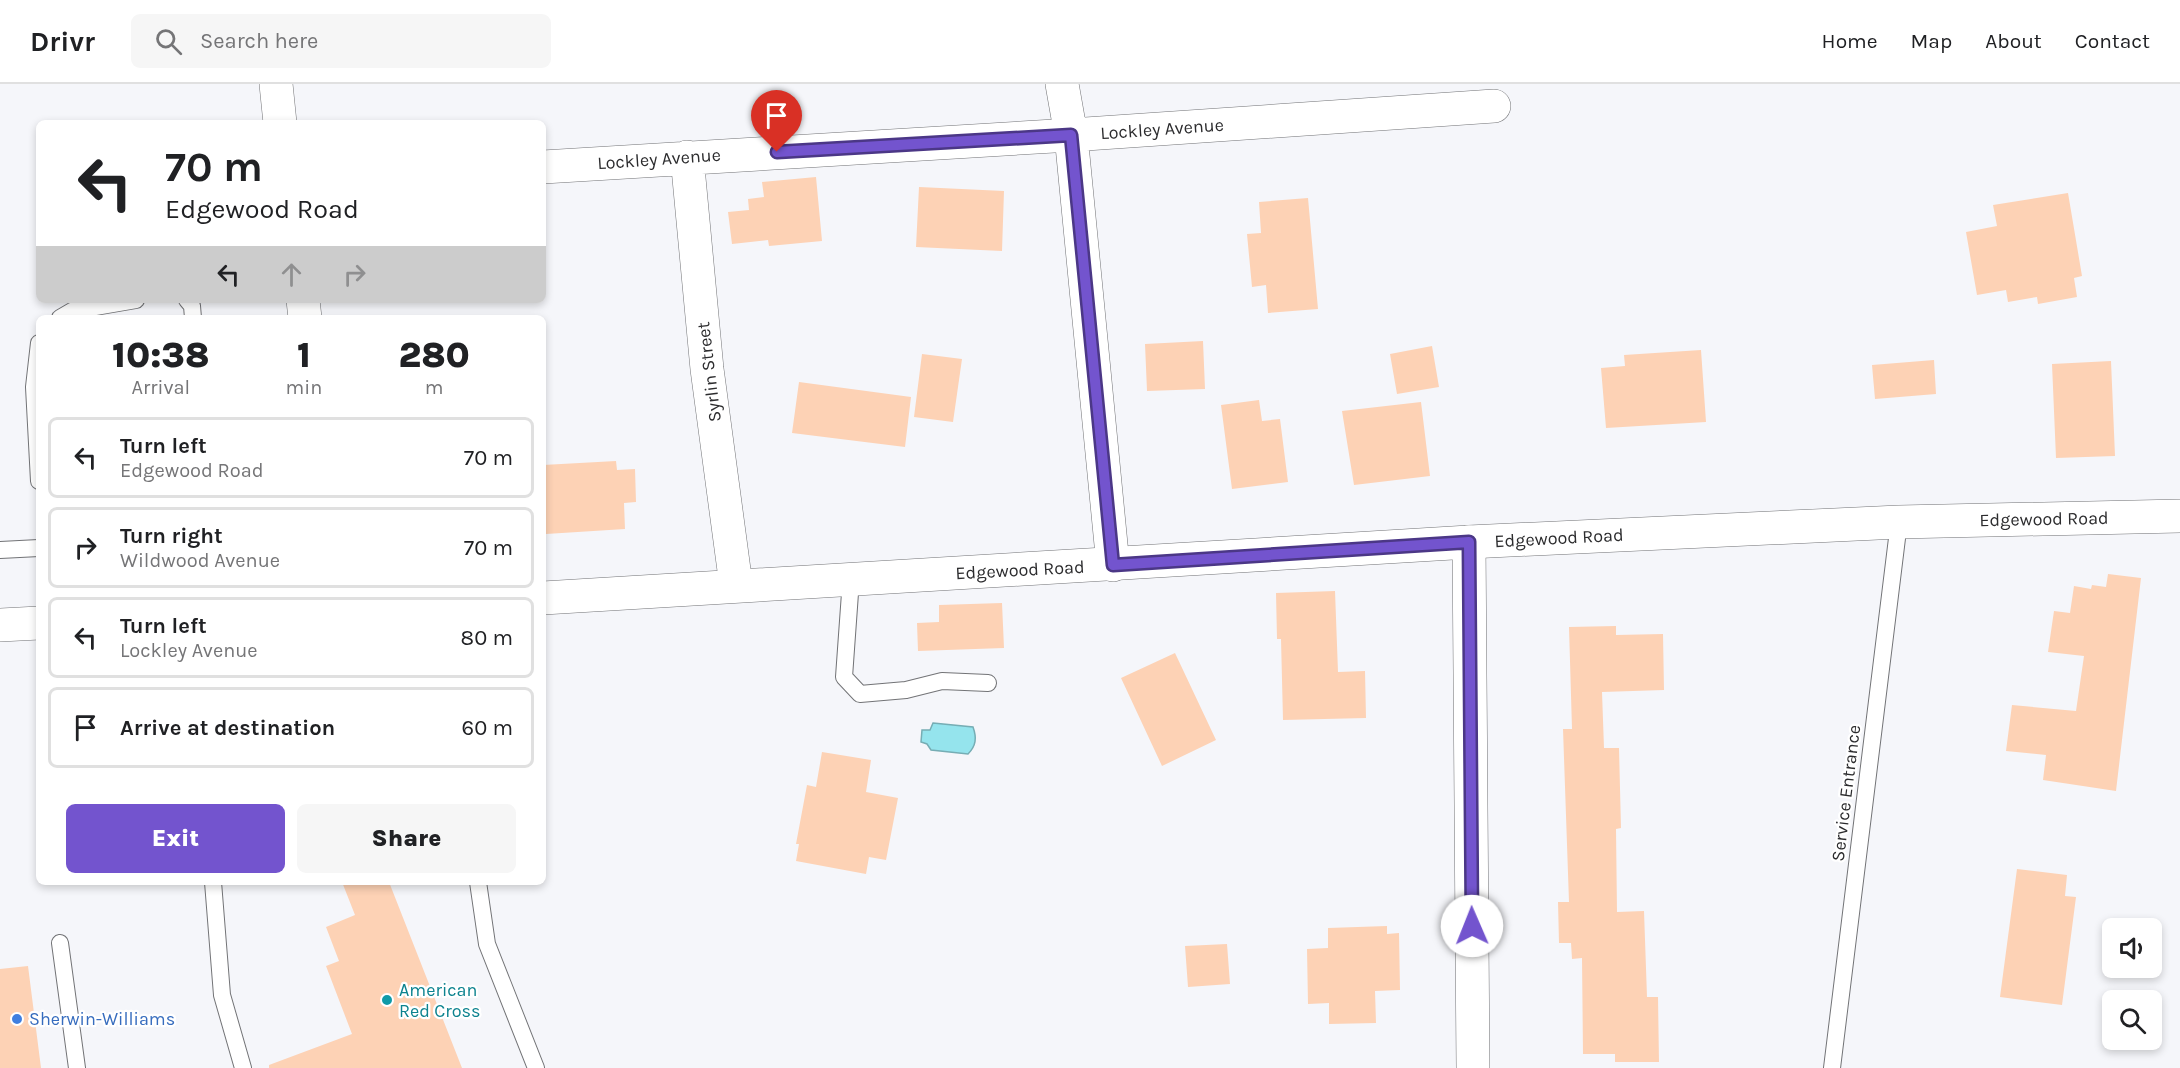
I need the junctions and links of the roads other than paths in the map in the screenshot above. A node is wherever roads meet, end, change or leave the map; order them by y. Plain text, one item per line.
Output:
1 (276, 84) edge
2 (1062, 84) edge
3 (1494, 106) dead end
4 (280, 120) edge
5 (1071, 135) junction
6 (687, 157) junction
7 (546, 167) edge
8 (119, 303) edge
9 (65, 315) edge
10 (36, 369) edge
11 (36, 403) edge
12 (2180, 516) edge
13 (1899, 522) junction
14 (1469, 542) junction
15 (36, 548) edge
16 (0, 550) edge
17 (1113, 565) junction
18 (851, 579) junction
19 (736, 585) junction
20 (546, 598) edge
21 (36, 622) edge
22 (0, 625) edge
23 (988, 682) dead end
24 (213, 885) edge
25 (478, 885) edge
26 (60, 943) dead end
27 (77, 1068) edge
28 (243, 1068) edge
29 (536, 1068) edge
30 (1473, 1068) edge
31 (1832, 1068) edge

1 - 4 street
2 - 5 street
3 - 5 street, Lockley Avenue
5 - 6 street, Lockley Avenue
5 - 17 street
6 - 7 street, Lockley Avenue
6 - 19 street, Syrlin Street
8 - 9 lane
10 - 11 lane
12 - 13 street, Edgewood Road
13 - 14 street, Edgewood Road
13 - 31 lane, Service Entrance
14 - 17 street, Edgewood Road
14 - 30 street
15 - 16 lane
17 - 18 street, Edgewood Road
18 - 19 street, Edgewood Road
18 - 23 lane
19 - 20 street, Edgewood Road
21 - 22 street
24 - 28 lane
25 - 29 lane
26 - 27 lane

